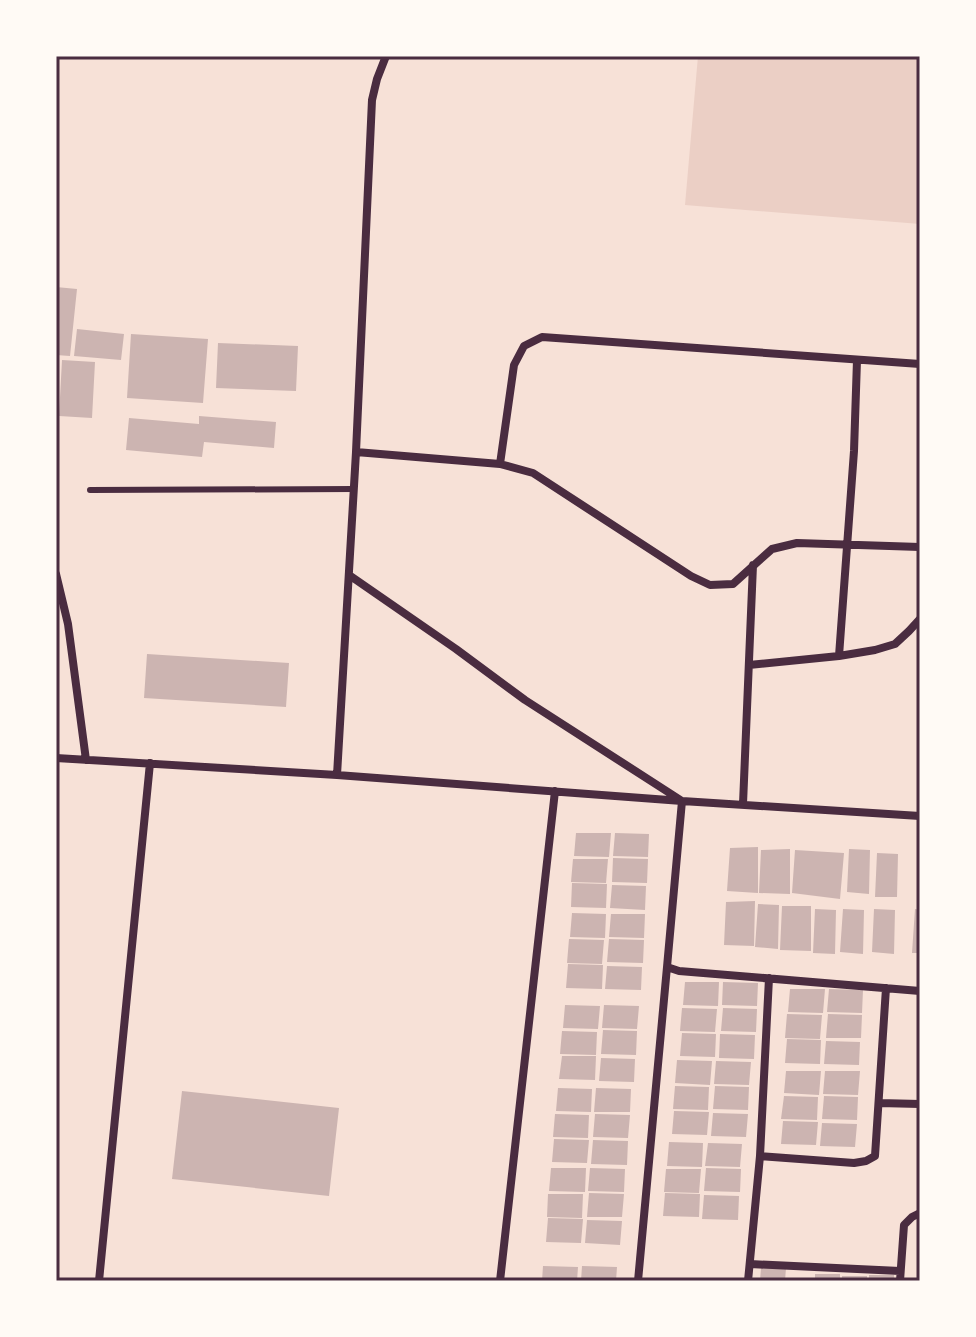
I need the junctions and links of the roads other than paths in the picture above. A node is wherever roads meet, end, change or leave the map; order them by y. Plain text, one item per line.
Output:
1 (386, 56) edge
2 (857, 360) junction
3 (920, 364) edge
4 (356, 452) junction
5 (500, 464) junction
6 (354, 489) junction
7 (90, 490) dead end
8 (847, 545) junction
9 (920, 547) edge
10 (753, 565) junction
11 (56, 574) edge
12 (349, 575) junction
13 (920, 619) edge
14 (839, 656) junction
15 (749, 665) junction
16 (56, 758) edge
17 (86, 760) junction
18 (150, 763) junction
19 (337, 775) junction
20 (555, 791) junction
21 (682, 801) junction
22 (743, 804) junction
23 (920, 816) edge
24 (667, 967) junction
25 (769, 978) junction
26 (886, 988) junction
27 (920, 991) edge
28 (879, 1103) junction
29 (920, 1104) edge
30 (760, 1156) junction
31 (920, 1213) edge
32 (750, 1264) junction
33 (900, 1276) edge
34 (99, 1281) edge
35 (500, 1281) edge
36 (638, 1281) edge
37 (748, 1281) edge

1 - 4 street
2 - 3 street
2 - 5 street
2 - 8 street
4 - 5 street
4 - 6 street
5 - 10 street
6 - 7 lane
6 - 12 street
8 - 9 street
8 - 10 street
8 - 14 street
10 - 15 street
11 - 17 street
12 - 19 street
12 - 21 street
13 - 14 street
14 - 15 street
15 - 22 street
16 - 17 street
17 - 18 street
18 - 19 street
18 - 34 street
19 - 20 street
20 - 21 street
20 - 35 street
21 - 22 street
21 - 24 street
22 - 23 street
24 - 25 street
24 - 36 street
25 - 26 street
25 - 30 street
26 - 27 street
26 - 28 street
28 - 29 street
28 - 30 street
30 - 32 street
31 - 33 street
32 - 33 street
32 - 37 street

